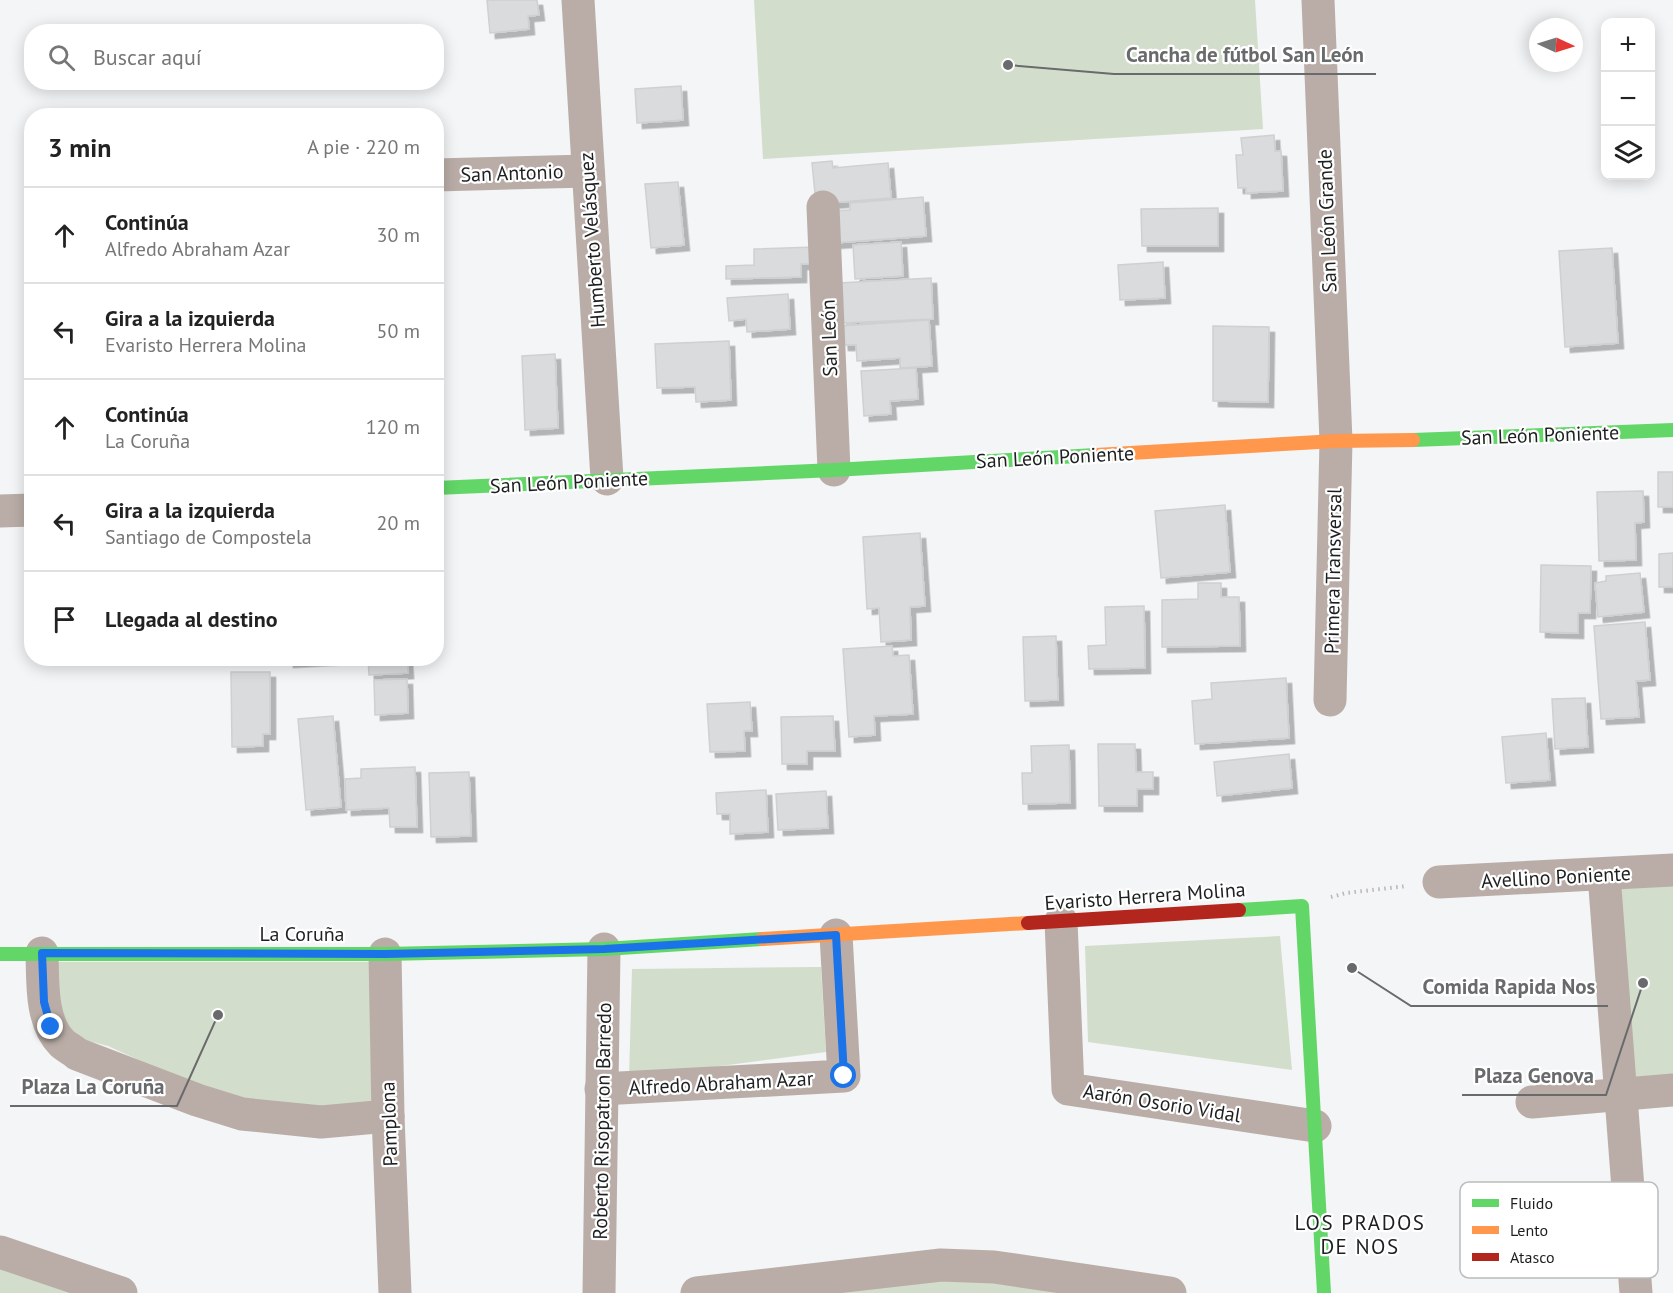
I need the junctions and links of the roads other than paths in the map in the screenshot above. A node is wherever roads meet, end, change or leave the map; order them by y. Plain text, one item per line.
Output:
1 (578, 0) edge
2 (1318, 0) edge
3 (588, 171) junction
4 (444, 175) edge
5 (823, 207) dead end
6 (1673, 430) edge
7 (1336, 441) junction
8 (834, 470) junction
9 (607, 479) junction
10 (444, 488) edge
11 (24, 510) edge
12 (0, 511) edge
13 (1330, 700) dead end
14 (1673, 870) edge
15 (1604, 875) junction
16 (1439, 882) road end
17 (1061, 921) junction
18 (836, 935) junction
19 (604, 949) junction
20 (42, 953) junction
21 (0, 954) edge
22 (385, 954) junction
23 (601, 1089) junction
24 (1673, 1090) edge
25 (1621, 1094) junction
26 (1532, 1102) dead end
27 (388, 1116) junction
28 (1315, 1126) junction
29 (1628, 1182) edge
30 (0, 1252) edge
31 (1635, 1278) edge
32 (1155, 1292) edge
33 (121, 1293) edge
34 (395, 1293) edge
35 (599, 1293) edge
36 (697, 1293) edge
37 (1324, 1293) edge
38 (1636, 1293) edge

1 - 3 street, Humberto Velásquez
2 - 7 street, San León Grande
3 - 4 street, San Antonio
3 - 9 street, Humberto Velásquez
5 - 8 street, San León
6 - 7 street, San León Poniente
7 - 8 street, San León Poniente
7 - 13 street, Primera Transversal
8 - 9 street, San León Poniente
9 - 10 street, San León Poniente
11 - 12 street
14 - 15 street, Avellino Poniente
15 - 16 street, Avellino Poniente
15 - 25 street
17 - 18 street, Evaristo Herrera Molina
17 - 28 street, Aarón Osorio Vidal
17 - 28 street, Evaristo Herrera Molina
18 - 19 street, Evaristo Herrera Molina
18 - 23 street, Alfredo Abraham Azar
19 - 22 street, La Coruña
19 - 23 street, Roberto Risopatron Barredo
20 - 21 street, La Coruña
20 - 22 street, La Coruña
20 - 27 street
22 - 27 street, Pamplona
23 - 35 street, Roberto Risopatron Barredo
24 - 25 street
25 - 26 street
25 - 29 street
27 - 34 street, Pamplona
28 - 37 street
30 - 33 street
31 - 38 street
32 - 36 street

